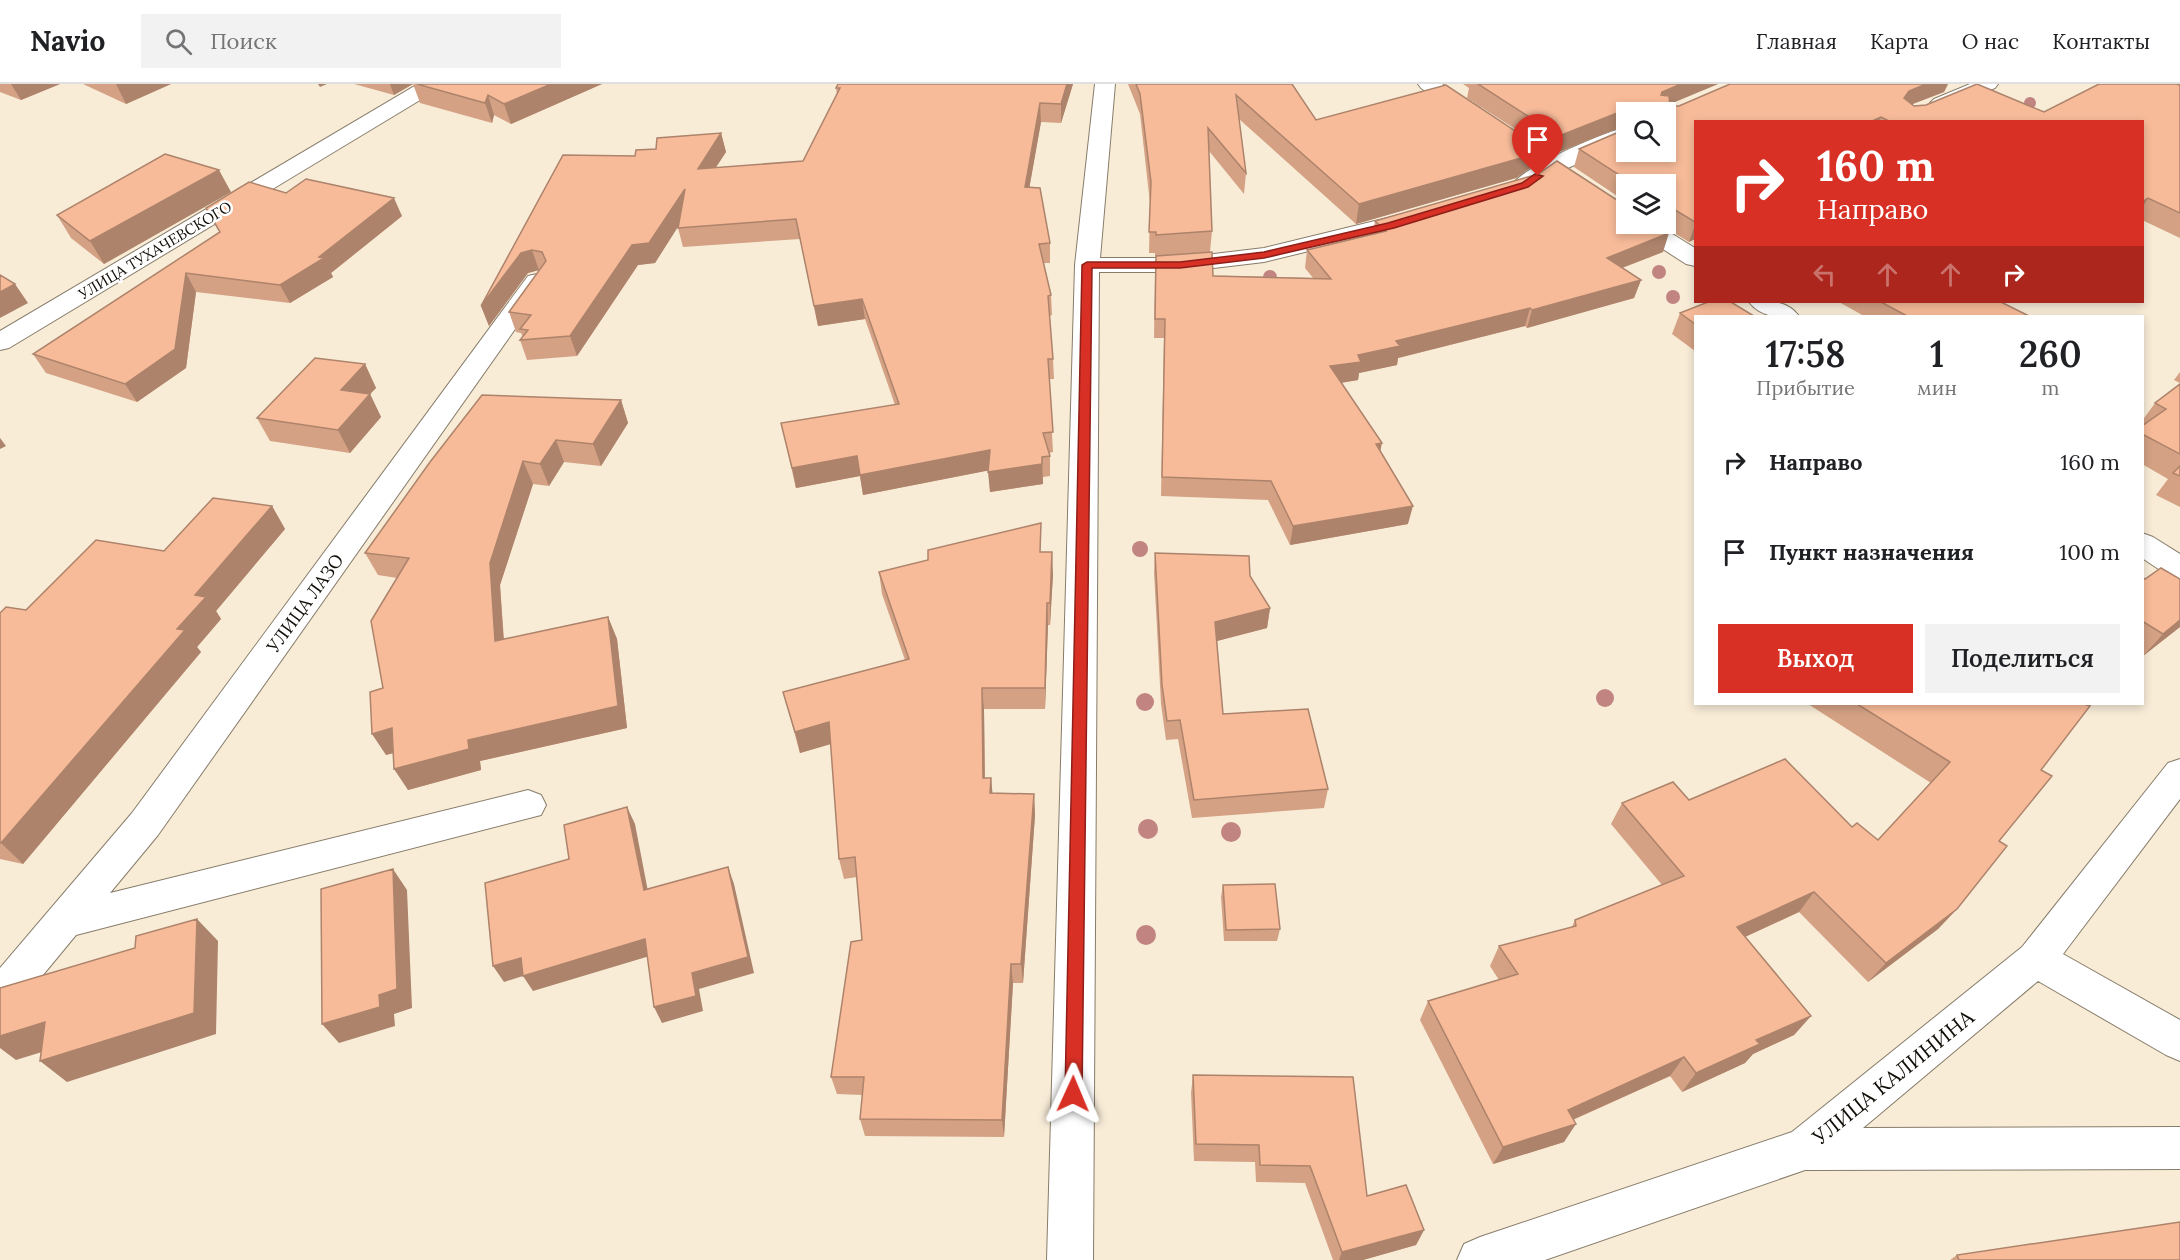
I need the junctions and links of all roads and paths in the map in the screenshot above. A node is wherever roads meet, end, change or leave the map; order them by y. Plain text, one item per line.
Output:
1 (433, 84) edge
2 (1105, 84) edge
3 (1428, 84) edge
4 (1988, 84) edge
5 (1919, 112) edge
6 (1487, 123) edge
7 (1616, 138) edge
8 (1503, 192) edge
9 (1436, 212) edge
10 (1656, 234) edge
11 (1694, 258) edge
12 (1087, 265) junction
13 (538, 279) edge
14 (1764, 303) edge
15 (1784, 315) edge
16 (0, 342) edge
17 (2144, 545) edge
18 (2180, 568) edge
19 (2180, 773) edge
20 (528, 805) dead end
21 (64, 921) junction
22 (2037, 959) junction
23 (0, 997) edge
24 (2180, 1042) edge
25 (2180, 1148) edge
26 (1805, 1149) junction
27 (1070, 1260) edge
28 (1480, 1260) edge

1 - 16 street, УЛИЦА ТУХАЧЕВСКОГО
2 - 12 street
3 - 6 street
4 - 5 street
7 - 8 street
9 - 12 street
10 - 11 street
12 - 27 street
13 - 21 street, УЛИЦА ЛАЗО
14 - 15 street
17 - 18 street
19 - 22 street, УЛИЦА КАЛИНИНА
20 - 21 street
21 - 23 street, УЛИЦА ЛАЗО
22 - 24 street
22 - 26 street, УЛИЦА КАЛИНИНА
25 - 26 street
26 - 28 street, УЛИЦА КАЛИНИНА

